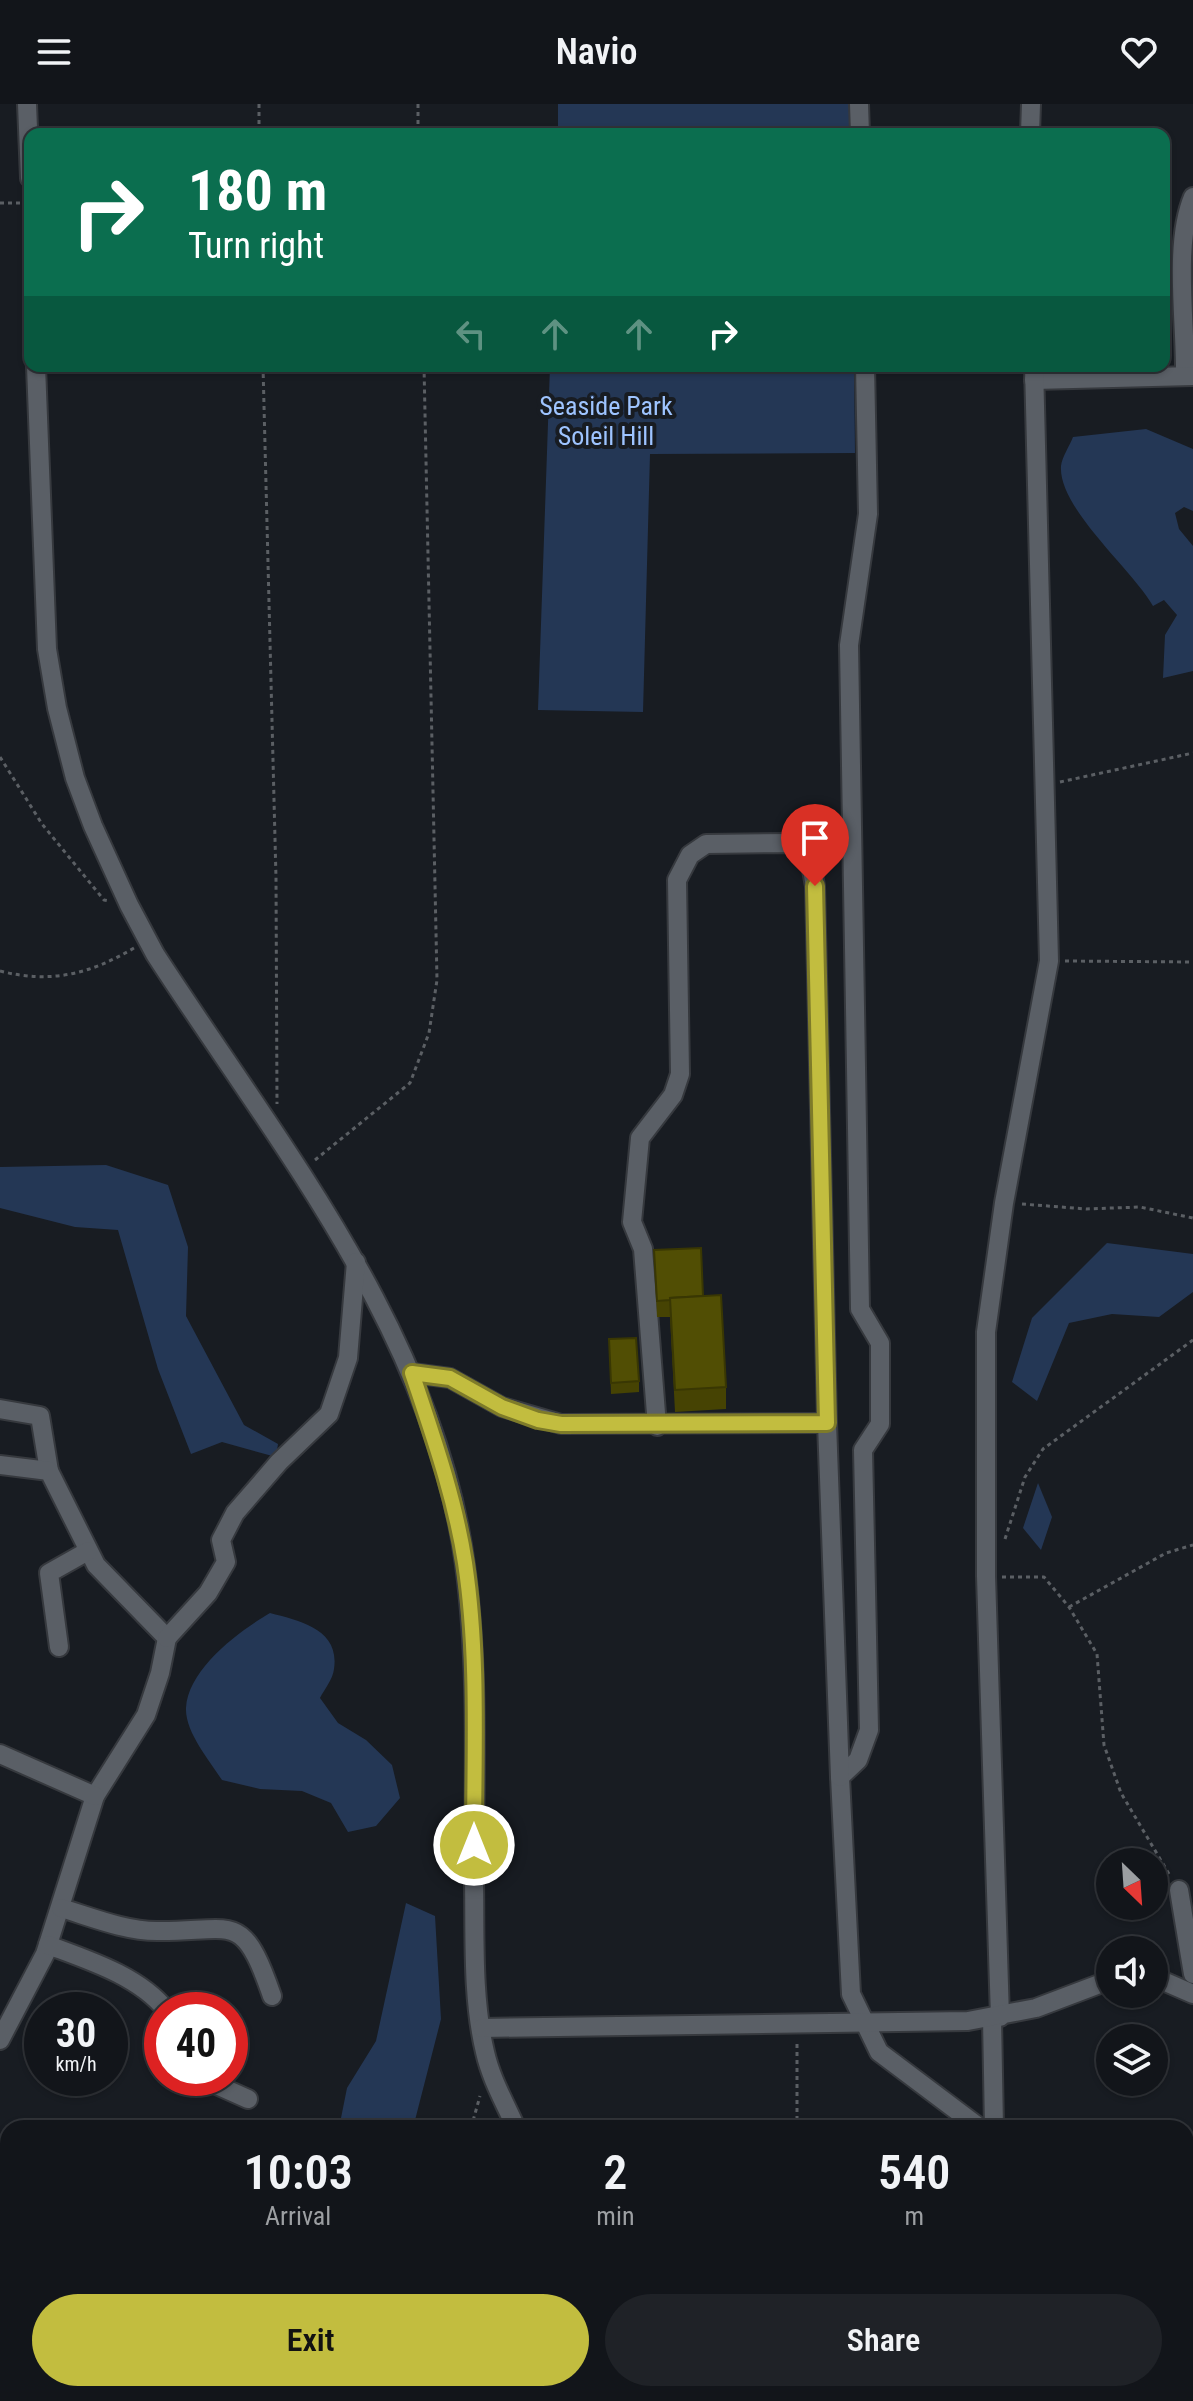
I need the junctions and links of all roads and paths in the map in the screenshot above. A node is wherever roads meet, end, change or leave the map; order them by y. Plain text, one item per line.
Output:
1 (27, 104) edge
2 (259, 104) edge
3 (418, 104) edge
4 (859, 104) edge
5 (1031, 104) edge
6 (28, 128) edge
7 (259, 128) edge
8 (418, 128) edge
9 (860, 128) edge
10 (1030, 128) edge
11 (1193, 197) edge
12 (0, 203) edge
13 (24, 203) edge
14 (36, 372) edge
15 (263, 372) edge
16 (424, 372) edge
17 (865, 372) edge
18 (1034, 373) edge
19 (1189, 376) edge
20 (1193, 753) edge
21 (0, 757) edge
22 (1044, 786) junction
23 (129, 905) junction
24 (147, 940) junction
25 (1049, 961) junction
26 (1193, 962) edge
27 (0, 971) edge
28 (272, 1132) junction
29 (300, 1173) junction
30 (1004, 1203) junction
31 (1193, 1218) edge
32 (356, 1262) junction
33 (1193, 1340) edge
34 (412, 1373) junction
35 (0, 1409) edge
36 (827, 1423) junction
37 (657, 1426) junction
38 (0, 1465) edge
39 (49, 1471) junction
40 (1193, 1545) edge
41 (1001, 1550) dead end
42 (88, 1551) junction
43 (986, 1576) junction
44 (1069, 1607) junction
45 (167, 1638) junction
46 (59, 1647) dead end
47 (0, 1754) edge
48 (840, 1777) junction
49 (95, 1796) junction
50 (1179, 1890) joint
51 (61, 1908) junction
52 (48, 1945) junction
53 (1193, 1974) edge
54 (1168, 1983) edge
55 (1096, 1985) edge
56 (144, 1992) edge
57 (1193, 1994) edge
58 (272, 1996) dead end
59 (996, 2018) junction
60 (864, 2024) junction
61 (797, 2025) junction
62 (482, 2028) junction
63 (0, 2040) edge
64 (241, 2096) edge
65 (248, 2099) dead end
66 (513, 2120) edge
67 (797, 2120) edge
68 (969, 2120) edge
69 (994, 2120) edge

1 - 6 street
2 - 7 path
3 - 8 path
4 - 9 street
5 - 10 street
11 - 19 street
12 - 13 path
14 - 23 street
15 - 28 path
16 - 29 path
17 - 48 street
18 - 19 street
18 - 22 street
20 - 22 path
21 - 23 path
22 - 25 street
23 - 24 street
24 - 27 path
24 - 28 street
25 - 26 path
25 - 30 street
28 - 29 street
29 - 32 street
30 - 31 path
30 - 43 street
32 - 34 street
32 - 45 street
33 - 41 path
34 - 37 street
34 - 62 street
35 - 39 street
36 - 37 street
36 - 37 street
36 - 48 street
38 - 39 street
39 - 42 street
40 - 44 path
42 - 45 street
42 - 46 street
43 - 44 path
43 - 59 street
44 - 50 path
45 - 49 street
47 - 49 street
48 - 60 street
49 - 51 street
50 - 53 street
51 - 52 street
51 - 58 street
52 - 56 street
52 - 63 street
54 - 57 street
55 - 59 street
59 - 60 street
59 - 69 street
60 - 61 street
60 - 68 street
61 - 62 street
61 - 67 path
62 - 66 street
64 - 65 street

